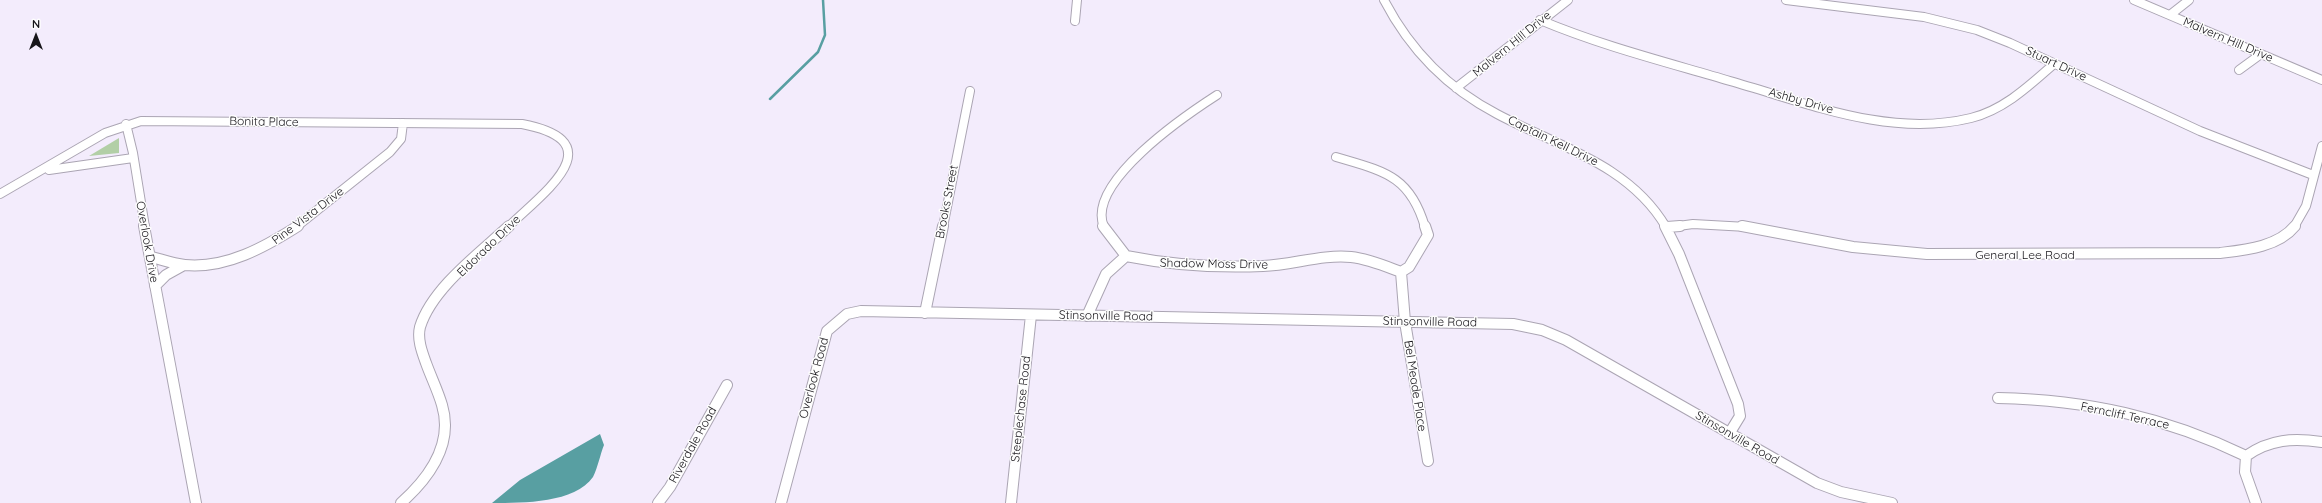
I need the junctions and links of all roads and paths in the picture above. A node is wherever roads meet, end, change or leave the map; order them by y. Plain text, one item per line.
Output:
1 (1077, 0) edge
2 (1384, 0) edge
3 (1568, 0) edge
4 (1786, 0) edge
5 (2134, 0) edge
6 (2189, 0) edge
7 (2170, 15) junction
8 (1540, 20) junction
9 (1075, 21) dead end
10 (2261, 54) junction
11 (2054, 64) junction
12 (2239, 70) dead end
13 (2322, 80) edge
14 (1456, 88) junction
15 (970, 91) dead end
16 (1217, 95) dead end
17 (403, 123) junction
18 (126, 124) junction
19 (2322, 146) edge
20 (1336, 157) dead end
21 (133, 158) junction
22 (2313, 175) junction
23 (32, 178) junction
24 (0, 194) edge
25 (1667, 227) junction
26 (1126, 256) junction
27 (152, 257) junction
28 (184, 265) junction
29 (1401, 272) junction
30 (155, 286) junction
31 (925, 313) junction
32 (1031, 315) junction
33 (1087, 316) junction
34 (1405, 322) junction
35 (727, 385) dead end
36 (1998, 398) dead end
37 (1729, 434) junction
38 (2322, 442) edge
39 (2246, 456) junction
40 (1428, 461) dead end
41 (196, 503) edge
42 (401, 503) edge
43 (658, 503) edge
44 (781, 503) edge
45 (1011, 503) edge
46 (1892, 503) edge
47 (2256, 503) edge

1 - 9 street
2 - 14 street, Captain Kell Drive
3 - 8 street, Malvern Hill Drive
4 - 11 street, Stuart Drive
5 - 7 street, Malvern Hill Drive
6 - 7 street
7 - 10 street, Malvern Hill Drive
8 - 11 street, Ashby Drive
8 - 14 street, Malvern Hill Drive
10 - 12 street
10 - 13 street, Malvern Hill Drive
11 - 22 street, Stuart Drive
14 - 25 street, Captain Kell Drive
15 - 31 street, Brooks Street
16 - 26 street
17 - 18 street, Bonita Place
17 - 28 street, Pine Vista Drive
17 - 42 street, Eldorado Drive
18 - 21 street, Overlook Drive
18 - 23 street
19 - 22 street, General Lee Road
20 - 29 street
21 - 23 street
21 - 27 street, Overlook Drive
22 - 25 street, General Lee Road
23 - 24 street
25 - 37 street, Captain Kell Drive
26 - 29 street, Shadow Moss Drive
26 - 33 street
27 - 28 street, Pine Vista Drive
27 - 30 street, Overlook Drive
28 - 30 street, Pine Vista Drive
29 - 34 street, Bel Meade Place
30 - 41 street, Overlook Drive
31 - 32 street, Stinsonville Road
31 - 44 street, Overlook Road
32 - 33 street, Stinsonville Road
32 - 45 street, Steeplechase Road
33 - 34 street, Stinsonville Road
34 - 37 street, Stinsonville Road
34 - 40 street, Bel Meade Place
35 - 43 street, Riverdale Road
36 - 39 street, Ferncliff Terrace
37 - 46 street, Stinsonville Road
38 - 39 street
39 - 47 street

